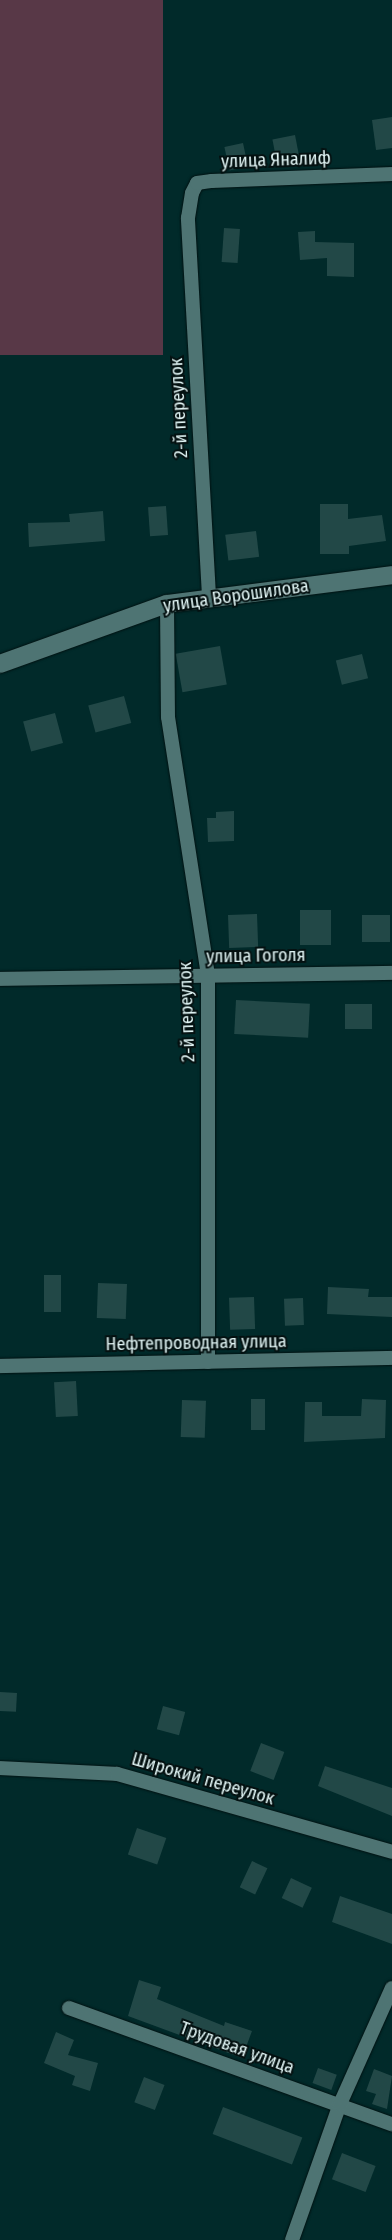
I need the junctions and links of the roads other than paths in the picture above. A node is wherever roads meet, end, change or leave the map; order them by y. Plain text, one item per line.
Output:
1 (392, 174) edge
2 (188, 218) joint
3 (392, 575) edge
4 (209, 596) junction
5 (167, 604) junction
6 (0, 664) edge
7 (392, 973) edge
8 (208, 976) junction
9 (0, 979) edge
10 (392, 1358) edge
11 (208, 1362) junction
12 (0, 1366) edge
13 (0, 1768) edge
14 (392, 1852) edge
15 (392, 1988) edge
16 (69, 2008) dead end
17 (340, 2104) junction
18 (392, 2124) edge
19 (292, 2240) edge

1 - 2 street, улица Яналиф
2 - 4 street, 2-й переулок
3 - 4 street, улица Ворошилова
4 - 5 street, улица Ворошилова
5 - 6 street, улица Ворошилова
5 - 8 street, 2-й переулок
7 - 8 street, улица Гоголя
8 - 9 street, улица Гоголя
8 - 11 street, 2-й переулок
10 - 11 street, Нефтепроводная улица
11 - 12 street, Нефтепроводная улица
13 - 14 street, Широкий переулок
15 - 17 street
16 - 17 street, Трудовая улица
17 - 18 street, Трудовая улица
17 - 19 street

